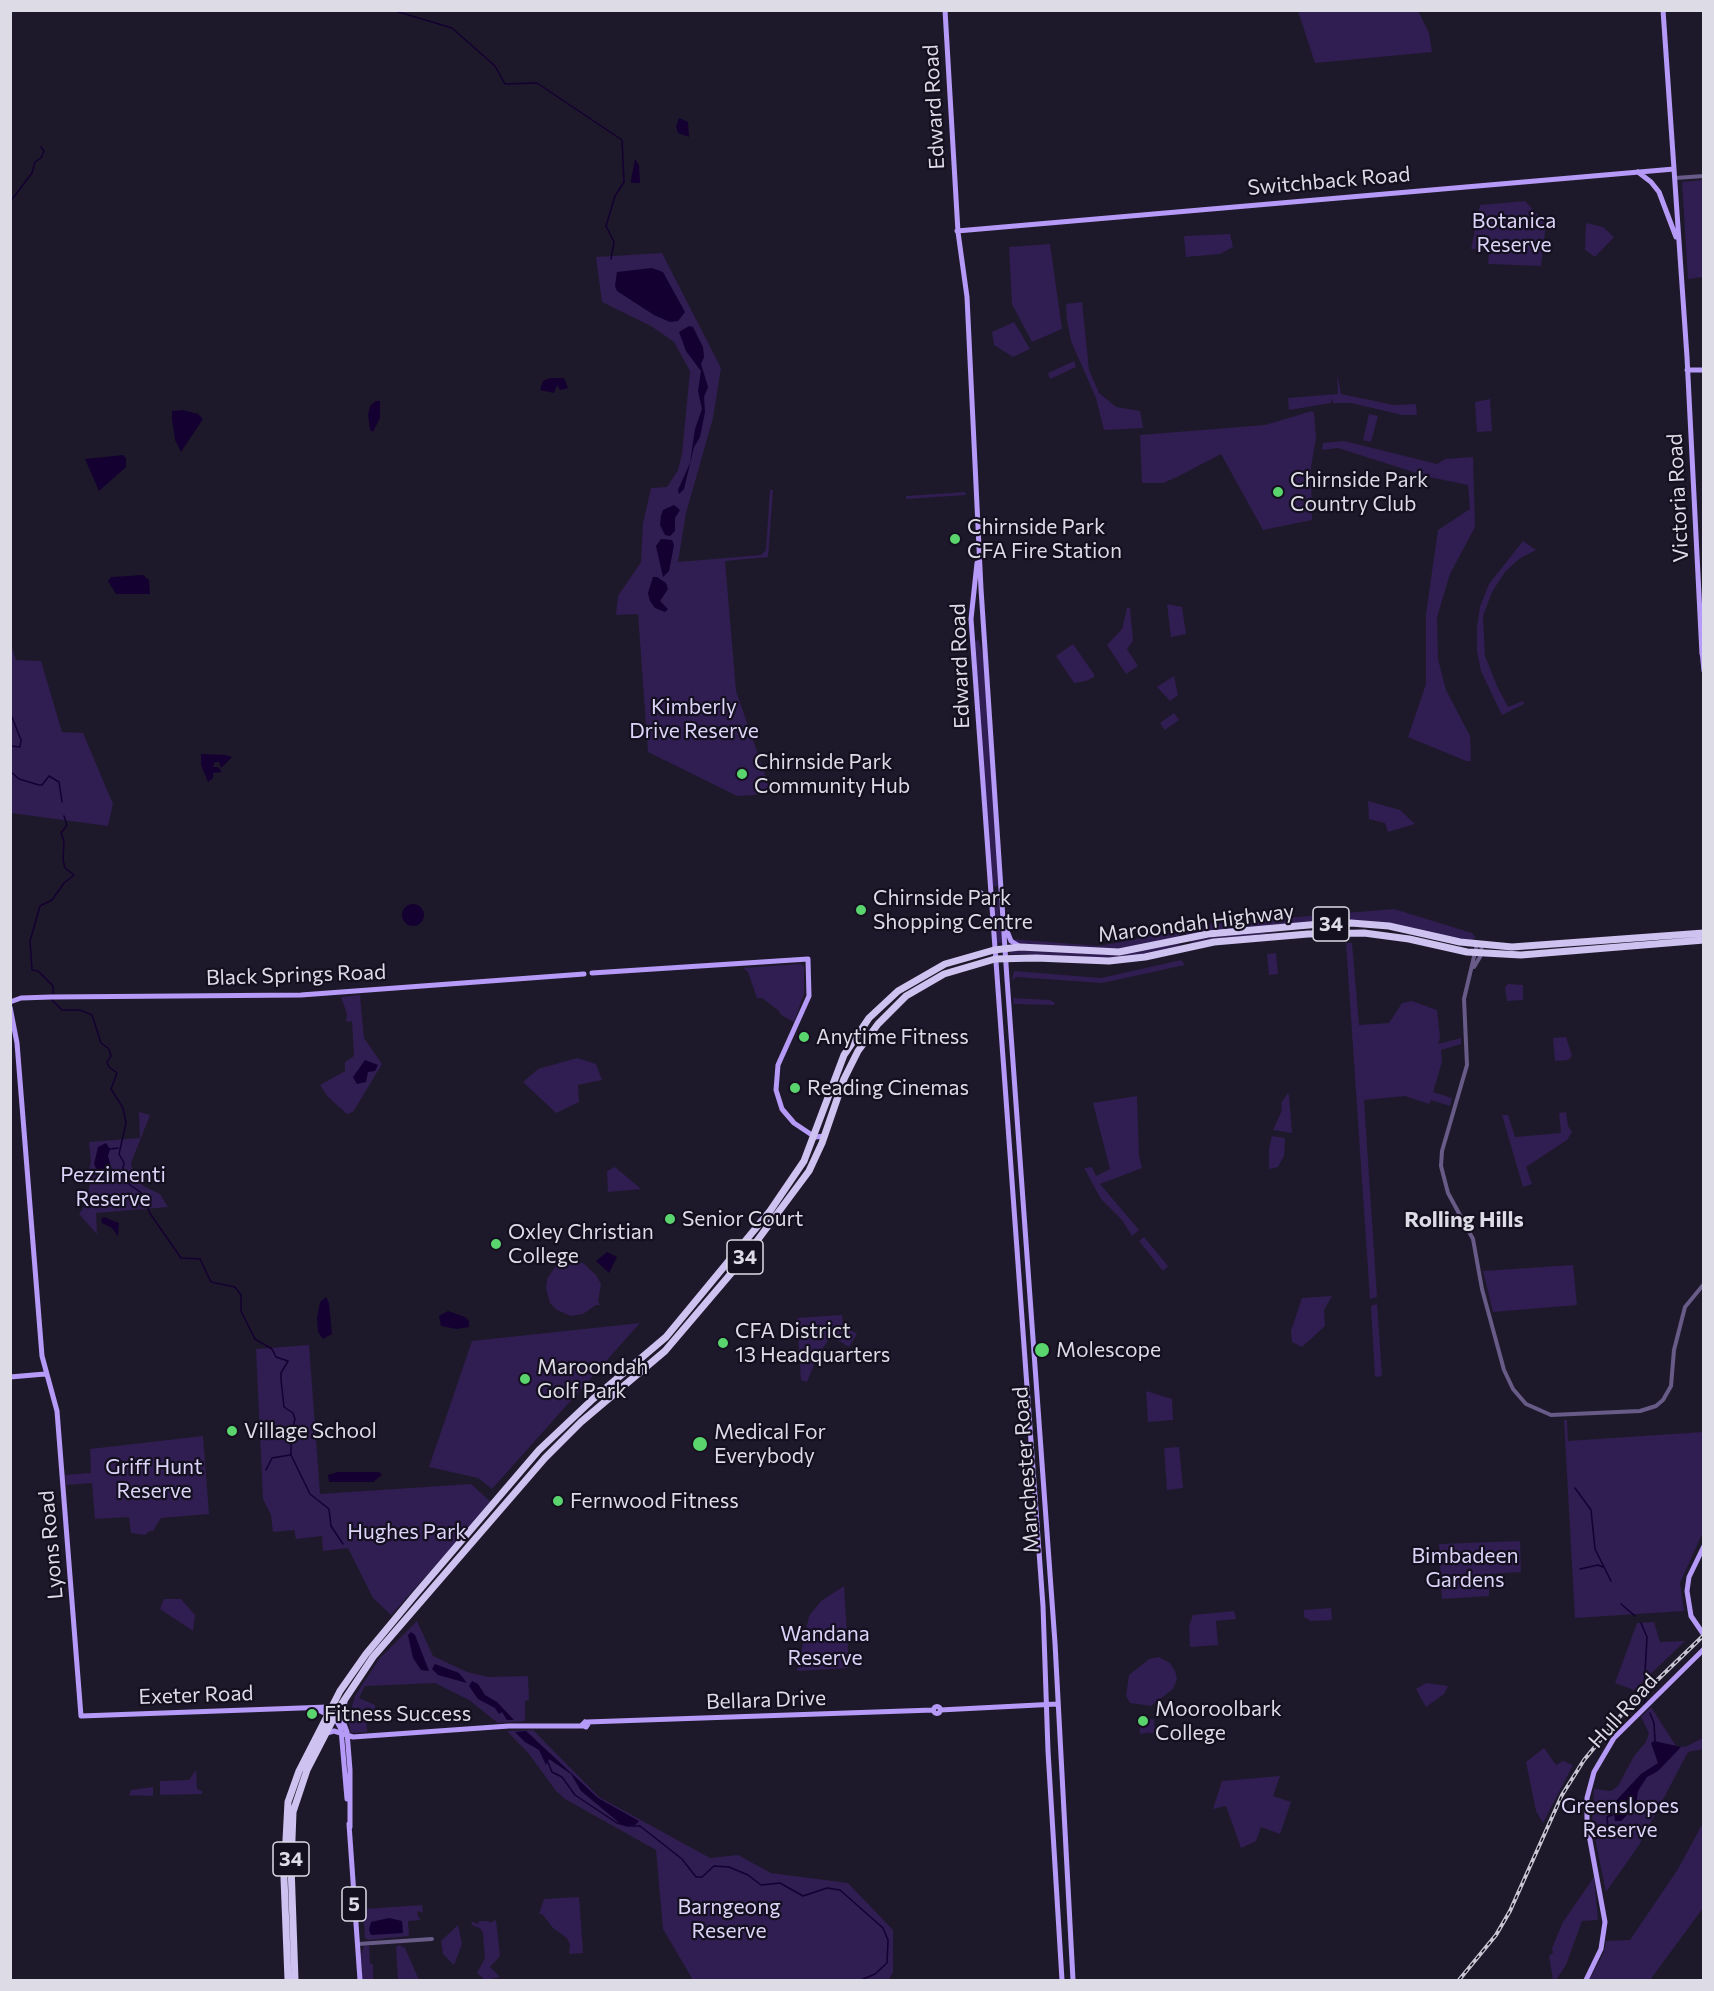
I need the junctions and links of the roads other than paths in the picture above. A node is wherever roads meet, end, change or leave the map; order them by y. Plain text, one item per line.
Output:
1 (945, 10) edge
2 (1664, 10) edge
3 (1674, 169) junction
4 (1637, 172) junction
5 (1704, 176) edge
6 (1675, 178) junction
7 (957, 230) junction
8 (1679, 244) junction
9 (1701, 370) edge
10 (1687, 371) junction
11 (975, 492) junction
12 (983, 612) junction
13 (971, 613) junction
14 (972, 638) junction
15 (985, 638) junction
16 (1702, 654) edge
17 (1704, 671) edge
18 (1002, 892) junction
19 (981, 893) dead end
20 (991, 893) junction
21 (1004, 921) junction
22 (993, 926) junction
23 (1283, 927) junction
24 (1704, 931) edge
25 (1284, 937) junction
26 (1700, 939) edge
27 (1480, 945) junction
28 (1020, 947) junction
29 (1005, 948) junction
30 (994, 950) junction
31 (1467, 952) junction
32 (1478, 953) junction
33 (1036, 957) junction
34 (1006, 958) junction
35 (995, 959) junction
36 (1473, 965) junction
37 (1006, 969) junction
38 (10, 1002) edge
39 (10, 1007) edge
40 (1011, 1034) junction
41 (1000, 1035) junction
42 (800, 1127) junction
43 (806, 1132) junction
44 (816, 1134) junction
45 (825, 1136) junction
46 (811, 1144) junction
47 (1027, 1260) junction
48 (1017, 1261) junction
49 (1704, 1284) edge
50 (1034, 1342) junction
51 (1023, 1345) junction
52 (45, 1374) junction
53 (10, 1377) edge
54 (593, 1399) junction
55 (602, 1405) junction
56 (1037, 1536) junction
57 (1048, 1536) junction
58 (1704, 1546) edge
59 (1704, 1635) edge
60 (1704, 1649) edge
61 (345, 1699) junction
62 (1046, 1704) junction
63 (1057, 1704) junction
64 (333, 1713) junction
65 (81, 1716) joint
66 (344, 1720) junction
67 (327, 1733) junction
68 (346, 1736) junction
69 (432, 1940) dead end
70 (358, 1944) junction
71 (288, 1980) edge
72 (295, 1980) edge
73 (360, 1980) edge
74 (1062, 1980) edge
75 (1072, 1980) edge
76 (1587, 1980) edge

1 - 7 main road, Edward Road
2 - 3 main road, Victoria Road
3 - 4 main road, Switchback Road
3 - 6 main road, Victoria Road
4 - 7 main road, Switchback Road
4 - 8 main road
5 - 6 street
6 - 8 main road, Victoria Road
7 - 11 main road, Edward Road
8 - 10 main road, Victoria Road
9 - 10 main road
10 - 16 main road, Victoria Road
11 - 12 main road, Edward Road
11 - 13 main road, Edward Road
12 - 13 main road
12 - 15 main road, Edward Road
13 - 14 main road, Edward Road
14 - 15 main road
14 - 20 main road, Edward Road
15 - 18 main road, Edward Road
16 - 17 main road, Victoria Road
18 - 20 main road
18 - 21 main road, Edward Road
19 - 22 main road
20 - 22 main road, Edward Road
21 - 28 main road
21 - 29 main road, Edward Road
22 - 30 main road, Edward Road
23 - 25 highway
23 - 27 highway, Maroondah Highway / 34
23 - 28 highway, Maroondah Highway / 34
24 - 26 highway, Maroondah Highway / 34
25 - 31 highway, Maroondah Highway / 34
25 - 33 highway, Maroondah Highway / 34
26 - 27 highway, Maroondah Highway / 34
26 - 32 highway, Maroondah Highway / 34
27 - 32 street
28 - 29 highway, Maroondah Highway / 34
29 - 30 highway, Maroondah Highway / 34
29 - 34 main road, Edward Road
30 - 35 main road, Edward Road
30 - 44 highway, Maroondah Highway / 34
31 - 32 highway, Maroondah Highway / 34
31 - 36 street
32 - 36 street
33 - 34 highway, Maroondah Highway / 34
33 - 37 main road
34 - 35 highway, Maroondah Highway / 34
34 - 37 main road, Manchester Road
35 - 41 main road, Manchester Road
35 - 45 highway, Maroondah Highway / 34
36 - 49 street
37 - 40 main road, Manchester Road
38 - 42 main road, Black Springs Road
39 - 52 main road, Lyons Road
40 - 41 main road
40 - 47 main road, Manchester Road
41 - 48 main road, Manchester Road
42 - 43 main road
42 - 44 main road
43 - 44 main road
43 - 46 main road
44 - 45 main road
44 - 46 highway, Maroondah Highway / 34
45 - 55 highway, Maroondah Highway / 34
46 - 54 highway, Maroondah Highway / 34
47 - 48 main road
47 - 50 main road, Manchester Road
48 - 51 main road, Manchester Road
50 - 51 main road
50 - 57 main road, Manchester Road
51 - 56 main road, Manchester Road
52 - 53 main road
52 - 65 main road, Lyons Road
54 - 55 highway
54 - 64 highway, Maroondah Highway / 34
55 - 61 highway, Maroondah Highway / 34
56 - 57 main road
56 - 62 main road, Manchester Road
57 - 63 main road, Manchester Road
58 - 59 main road
60 - 76 main road, Hull Road
61 - 64 highway, Maroondah Highway / 34
61 - 66 main road
62 - 63 main road, Bellara Drive
62 - 68 main road, Bellara Drive
62 - 74 main road, Manchester Road
63 - 75 main road, Manchester Road
64 - 65 main road, Exeter Road
64 - 66 main road
64 - 67 highway, Maroondah Highway / 34
64 - 68 main road, 5
64 - 71 highway, Maroondah Highway / 34
66 - 68 main road, 5
67 - 68 main road, Bellara Drive
67 - 72 highway, Maroondah Highway / 34
68 - 70 main road, 5
69 - 70 street
70 - 73 main road, 5

